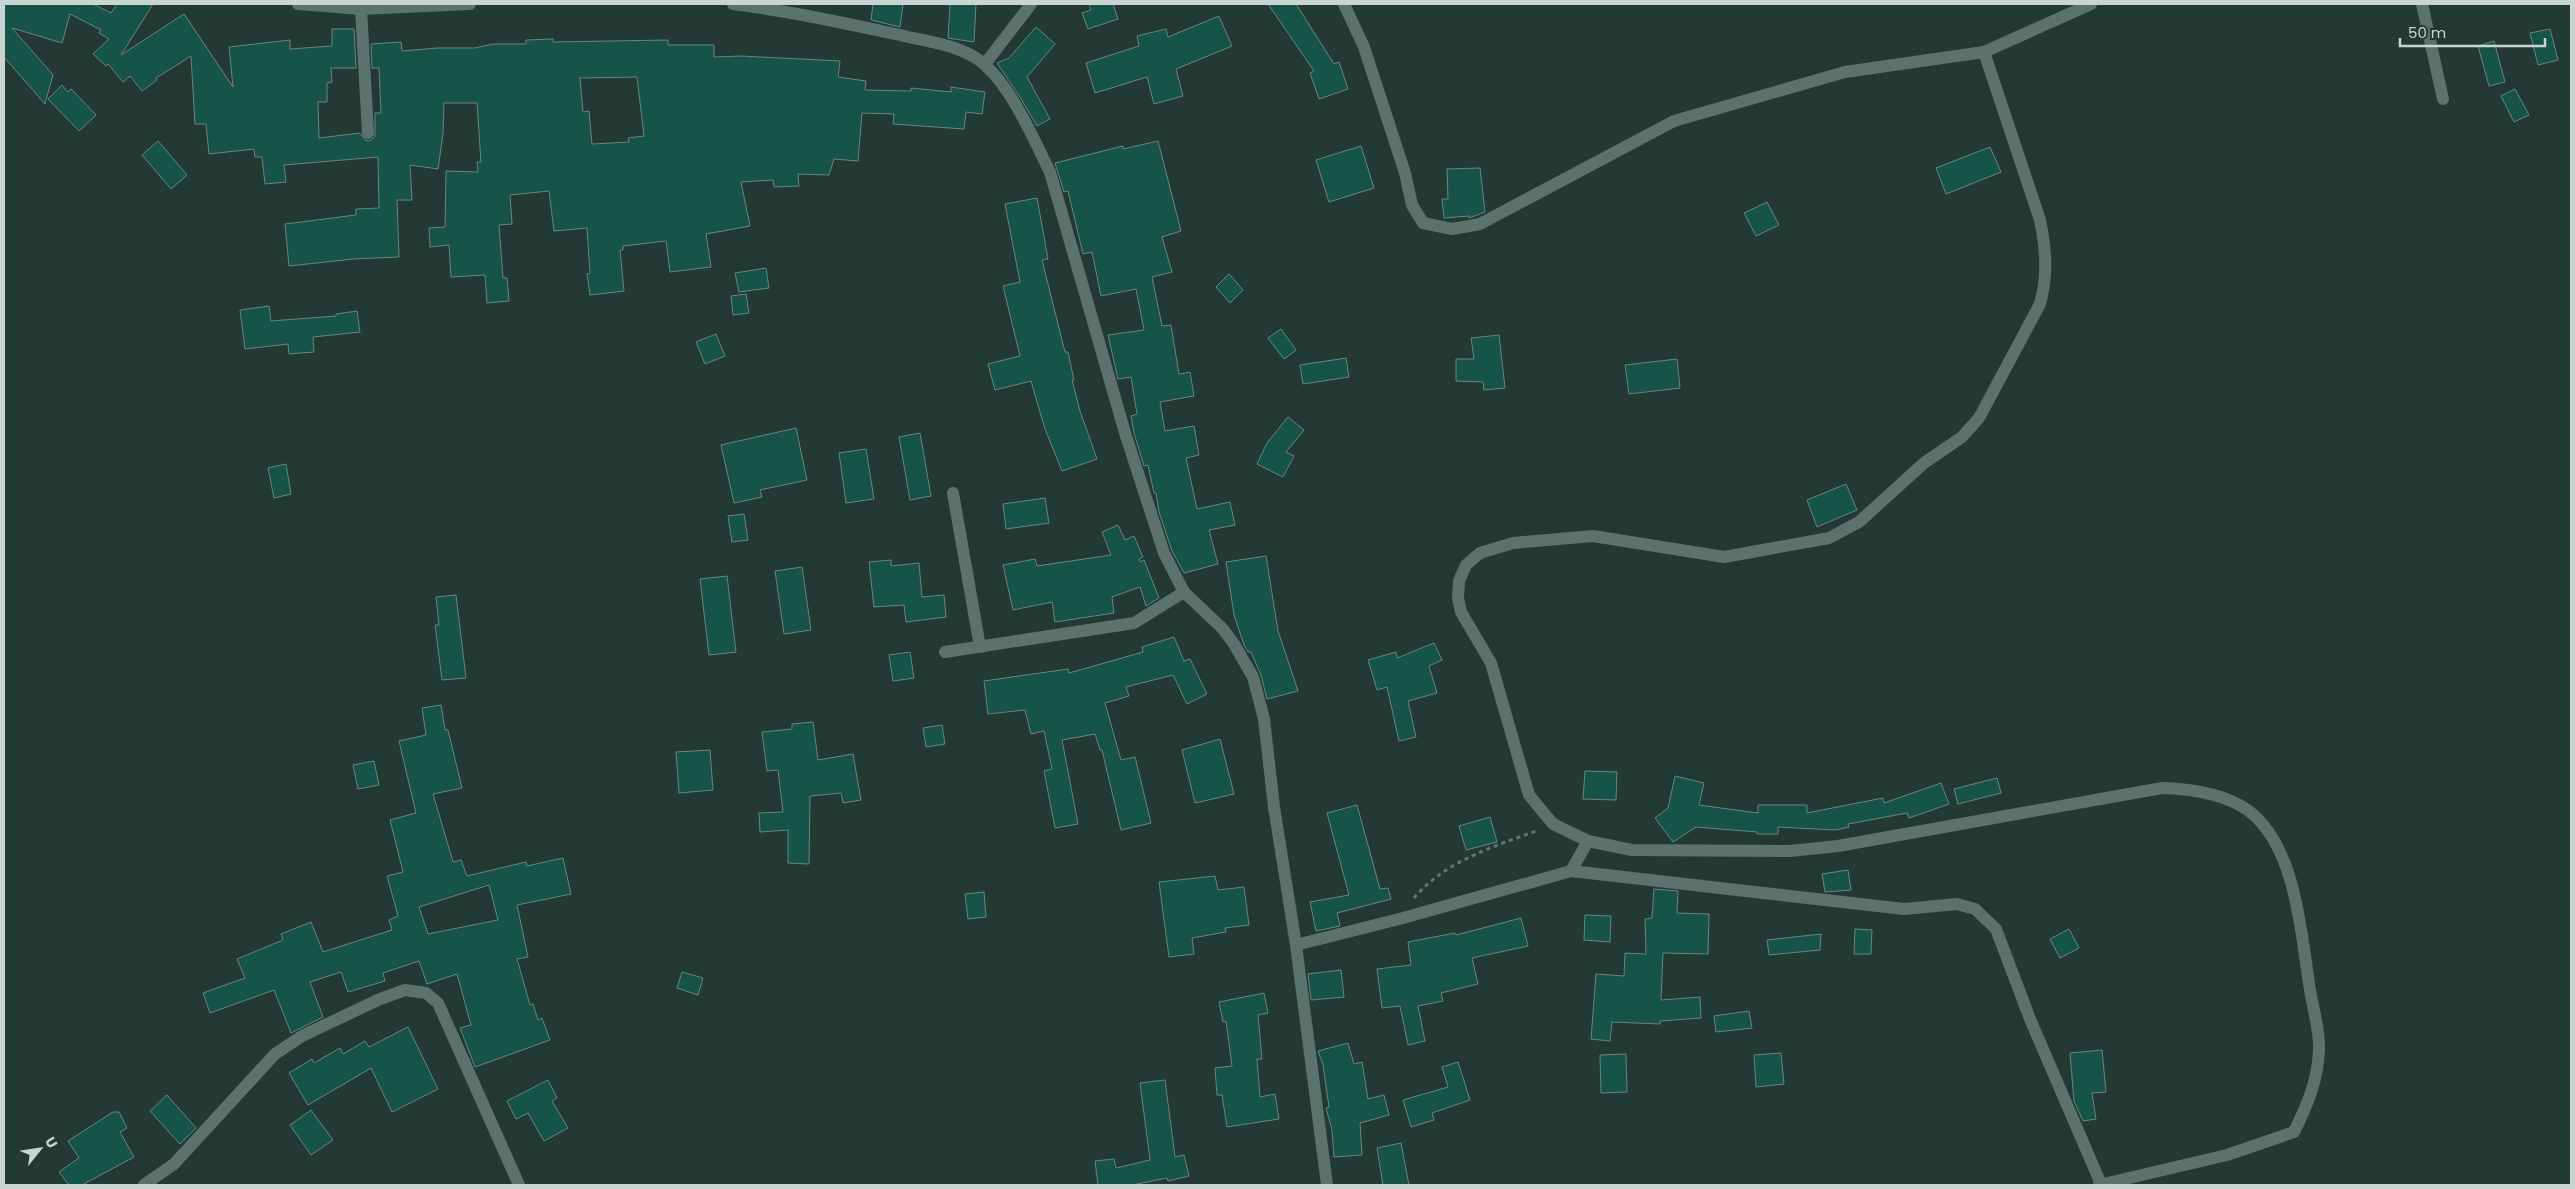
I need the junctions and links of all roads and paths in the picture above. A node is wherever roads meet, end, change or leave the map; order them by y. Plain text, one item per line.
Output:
1 (298, 4) edge
2 (470, 4) edge
3 (733, 4) edge
4 (1031, 4) edge
5 (1344, 4) edge
6 (2091, 4) edge
7 (2422, 4) edge
8 (362, 8) junction
9 (1984, 52) junction
10 (985, 64) junction
11 (2443, 99) dead end
12 (368, 133) dead end
13 (953, 493) dead end
14 (1184, 592) junction
15 (980, 647) junction
16 (945, 652) dead end
17 (1553, 824) junction
18 (1588, 841) junction
19 (1571, 871) junction
20 (1403, 918) junction
21 (1296, 945) junction
22 (144, 1185) edge
23 (519, 1185) edge
24 (1327, 1185) edge
25 (2100, 1185) edge

1 - 8 street
2 - 8 street
3 - 10 street
4 - 10 street
5 - 9 street
6 - 9 street
7 - 11 street
8 - 12 street
9 - 17 street
10 - 14 street
13 - 15 street
14 - 15 street
14 - 21 street
15 - 16 street
17 - 18 street
17 - 20 path
18 - 19 street
18 - 25 street
19 - 20 street
19 - 25 street
20 - 21 street
21 - 24 street
22 - 23 street

